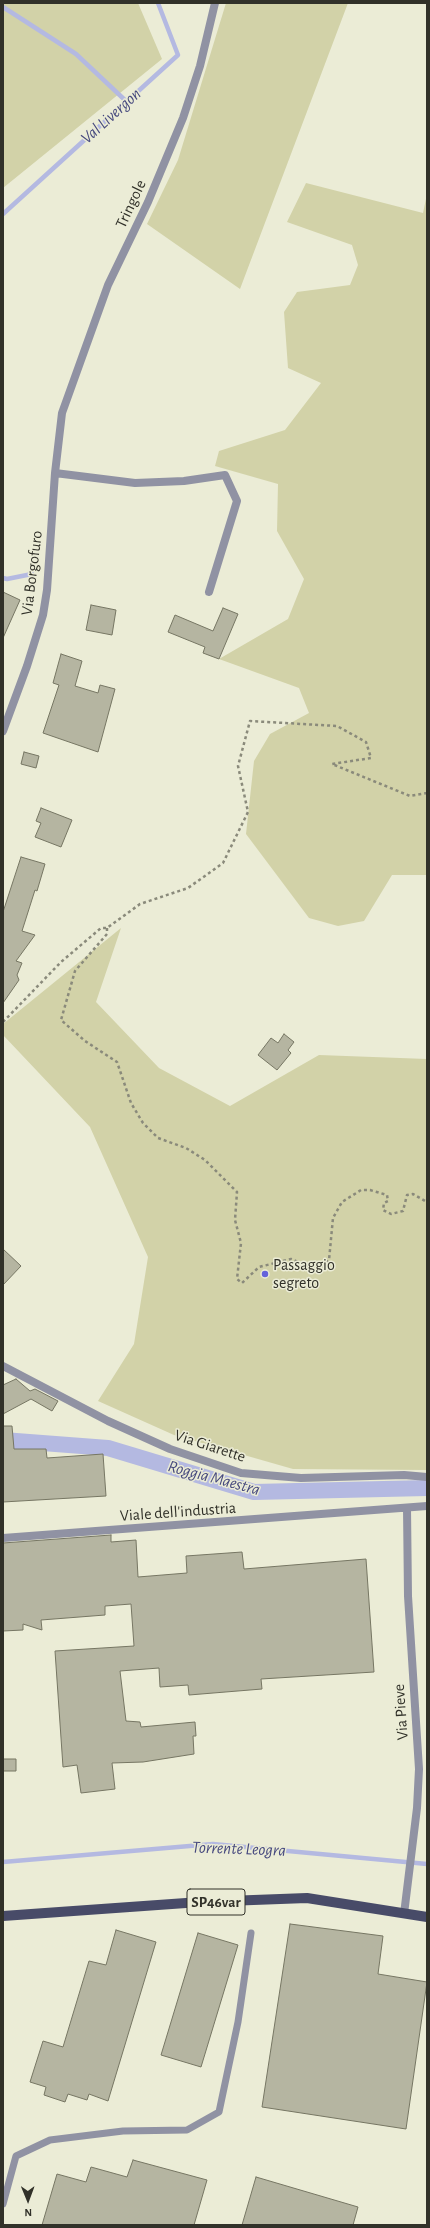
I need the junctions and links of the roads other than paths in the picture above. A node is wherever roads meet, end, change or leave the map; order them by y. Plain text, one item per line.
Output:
1 (215, 3) edge
2 (62, 413) joint
3 (55, 472) junction
4 (209, 592) dead end
5 (3, 731) edge
6 (3, 1366) edge
7 (427, 1477) edge
8 (427, 1506) edge
9 (407, 1508) junction
10 (3, 1538) edge
11 (404, 1914) junction
12 (3, 1916) edge
13 (427, 1917) edge
14 (251, 1933) dead end
15 (3, 2204) edge

1 - 2 street, Tringole
2 - 3 street, Via Borgofuro
3 - 4 street
3 - 5 street, Via Borgofuro
6 - 7 street, Via Giarette
8 - 9 street, Viale dell'industria
9 - 10 street, Viale dell'industria
9 - 11 street, Via Pieve
11 - 12 main road, SP46var
11 - 13 main road, SP46var
14 - 15 lane

